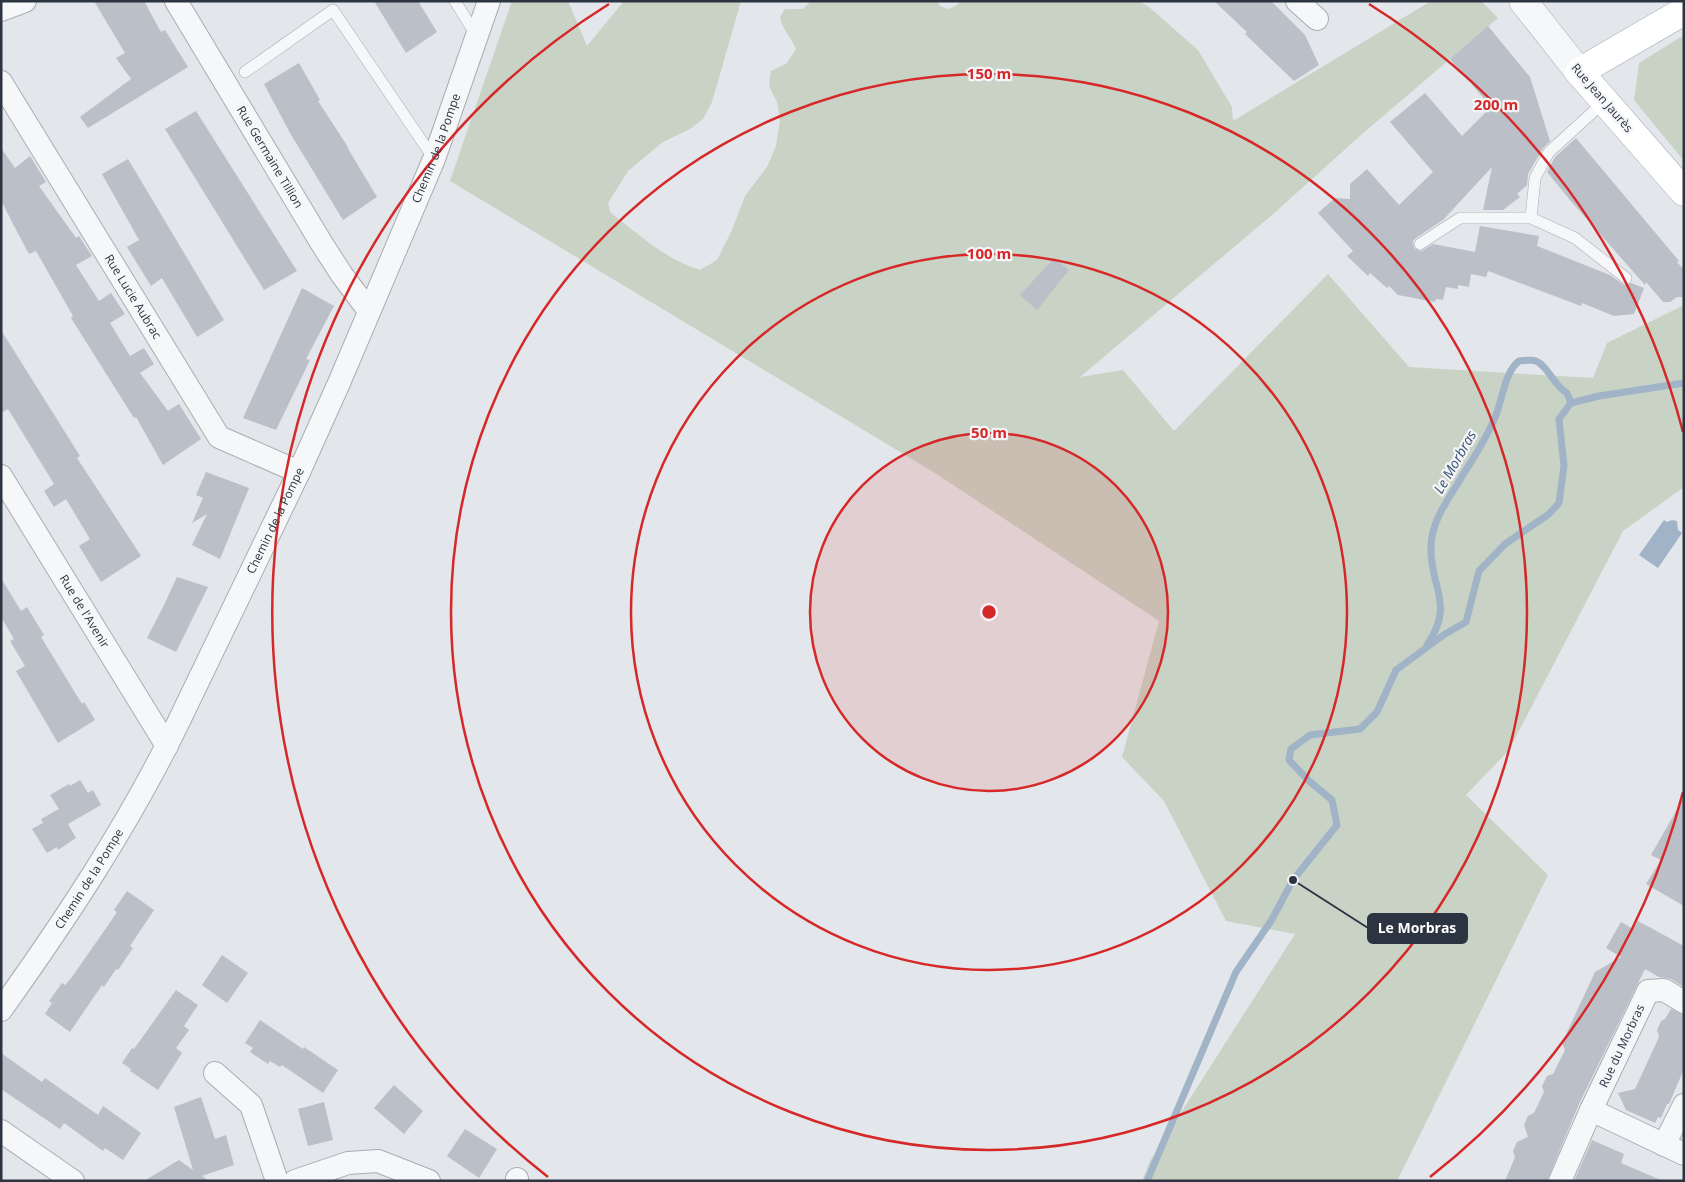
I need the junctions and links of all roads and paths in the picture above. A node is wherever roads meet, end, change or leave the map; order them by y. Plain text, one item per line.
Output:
1 (25, 1) edge
2 (176, 1) edge
3 (455, 1) edge
4 (489, 1) edge
5 (1297, 1) edge
6 (1523, 1) edge
7 (1, 10) edge
8 (1684, 11) edge
9 (1317, 19) dead end
10 (476, 35) junction
11 (245, 72) dead end
12 (1580, 72) junction
13 (1, 82) edge
14 (1604, 101) junction
15 (434, 159) junction
16 (1684, 192) edge
17 (1531, 218) junction
18 (1420, 244) dead end
19 (1626, 278) dead end
20 (369, 311) junction
21 (299, 472) junction
22 (1, 476) edge
23 (167, 746) junction
24 (1684, 1002) edge
25 (1, 1010) edge
26 (215, 1074) dead end
27 (1684, 1105) edge
28 (1592, 1110) junction
29 (1, 1131) edge
30 (1674, 1149) edge
31 (73, 1181) edge
32 (276, 1181) edge
33 (295, 1181) edge
34 (429, 1181) edge
35 (1560, 1181) edge

1 - 7 street
2 - 20 street, Rue Germaine Tillion
3 - 10 lane
4 - 10 street, Chemin de la Pompe
5 - 9 street
6 - 12 street, Rue Jean Jaurès
8 - 12 main road
10 - 15 street, Chemin de la Pompe
11 - 15 lane
12 - 14 main road, Rue Jean Jaurès
13 - 21 street, Rue Lucie Aubrac
14 - 16 main road, Rue Jean Jaurès
14 - 17 lane
15 - 20 street, Chemin de la Pompe
17 - 18 lane
17 - 19 lane
20 - 21 street, Chemin de la Pompe
21 - 23 street, Chemin de la Pompe
22 - 23 street, Rue de l'Avenir
23 - 25 street, Chemin de la Pompe
24 - 28 street, Rue du Morbras
26 - 32 street
27 - 30 street
28 - 30 street
28 - 35 street, Rue du Morbras
29 - 31 street
33 - 34 street

